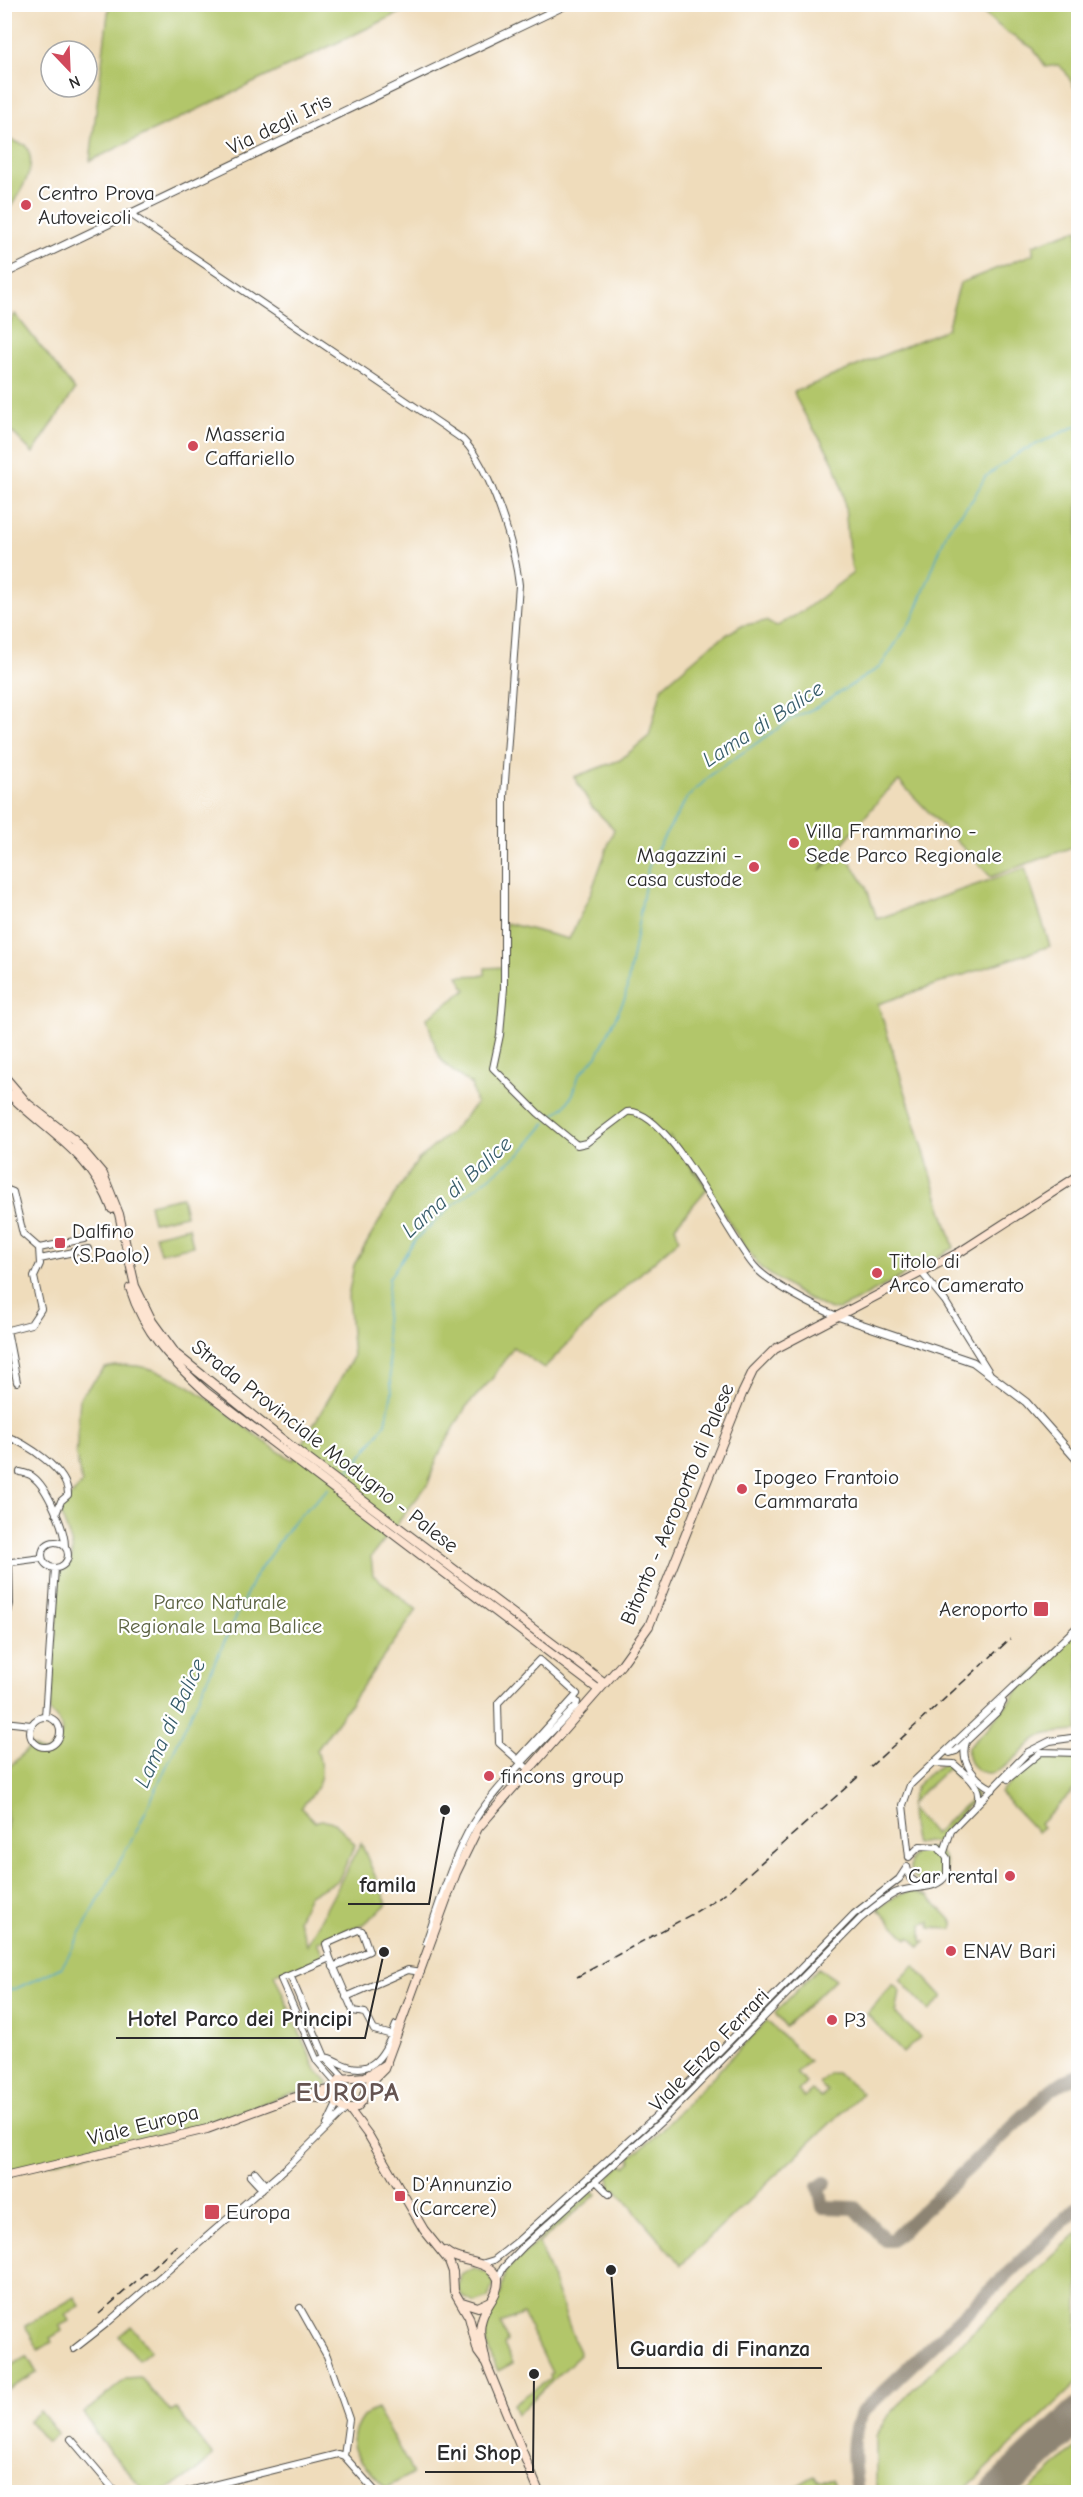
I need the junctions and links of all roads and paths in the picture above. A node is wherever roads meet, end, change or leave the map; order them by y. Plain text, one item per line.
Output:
1 (568, 4) edge
2 (130, 214) junction
3 (4, 274) edge
4 (4, 1076) edge
5 (4, 1089) edge
6 (1078, 1176) edge
7 (8, 1190) dead end
8 (84, 1239) dead end
9 (39, 1248) junction
10 (88, 1249) dead end
11 (40, 1259) junction
12 (922, 1273) junction
13 (837, 1316) junction
14 (6, 1330) edge
15 (989, 1372) junction
16 (17, 1382) dead end
17 (4, 1435) edge
18 (289, 1450) junction
19 (1078, 1461) edge
20 (20, 1472) dead end
21 (56, 1514) junction
22 (65, 1546) junction
23 (42, 1558) junction
24 (7, 1563) edge
25 (55, 1568) junction
26 (1078, 1626) edge
27 (4, 1632) edge
28 (602, 1686) junction
29 (1006, 1696) junction
30 (45, 1717) junction
31 (4, 1722) edge
32 (31, 1725) junction
33 (1078, 1737) edge
34 (966, 1742) junction
35 (950, 1753) junction
36 (1078, 1753) edge
37 (937, 1763) junction
38 (523, 1764) junction
39 (991, 1788) junction
40 (978, 1801) junction
41 (969, 1813) junction
42 (944, 1852) junction
43 (463, 1857) junction
44 (909, 1857) junction
45 (907, 1867) junction
46 (452, 1869) junction
47 (922, 1886) junction
48 (448, 1897) junction
49 (438, 1908) junction
50 (330, 1958) junction
51 (333, 1967) junction
52 (419, 1972) junction
53 (290, 1975) junction
54 (299, 1995) junction
55 (346, 1997) junction
56 (290, 1999) junction
57 (408, 2008) junction
58 (392, 2035) junction
59 (325, 2057) junction
60 (317, 2061) junction
61 (387, 2063) junction
62 (357, 2080) junction
63 (338, 2082) junction
64 (364, 2090) junction
65 (288, 2099) junction
66 (335, 2102) junction
67 (360, 2104) junction
68 (348, 2109) junction
69 (322, 2135) junction
70 (369, 2136) junction
71 (253, 2174) dead end
72 (4, 2178) edge
73 (596, 2181) junction
74 (264, 2187) junction
75 (609, 2194) dead end
76 (429, 2236) junction
77 (476, 2264) junction
78 (454, 2278) junction
79 (498, 2279) junction
80 (460, 2300) junction
81 (492, 2301) junction
82 (300, 2308) dead end
83 (74, 2349) dead end
84 (486, 2363) junction
85 (71, 2439) dead end
86 (344, 2456) junction
87 (116, 2493) edge
88 (185, 2493) edge
89 (376, 2493) edge
90 (539, 2493) edge

1 - 2 street, Via degli Iris
2 - 3 street, Via degli Iris
2 - 13 street
4 - 18 main road, Strada Provinciale Modugno - Palese
5 - 18 main road, Strada Provinciale Modugno - Palese
6 - 12 main road, Bitonto - Aeroporto di Palese
7 - 9 street
8 - 9 street
9 - 11 street
10 - 11 street
11 - 14 street
12 - 13 main road, Bitonto - Aeroporto di Palese
12 - 15 street
13 - 15 street
13 - 28 main road, Bitonto - Aeroporto di Palese
14 - 16 street
15 - 19 street
17 - 21 street
18 - 28 main road, Strada Provinciale Modugno - Palese
20 - 21 street
21 - 22 street
22 - 23 street
22 - 25 street
23 - 24 street
23 - 25 street
24 - 27 street
25 - 30 street
26 - 29 street
28 - 38 main road, Bitonto - Aeroporto di Palese
29 - 34 street
29 - 35 street
29 - 37 street
30 - 32 street
30 - 32 street
31 - 32 street
33 - 39 street
34 - 35 street
34 - 39 street
35 - 37 street
36 - 41 street
37 - 40 street
37 - 44 street
38 - 38 street
38 - 43 main road, Bitonto - Aeroporto di Palese
38 - 46 street
39 - 40 street
40 - 41 street
41 - 42 street
42 - 44 street
42 - 47 street, Viale Enzo Ferrari
43 - 46 street
43 - 48 main road, Bitonto - Aeroporto di Palese
44 - 45 street
45 - 47 street
45 - 77 street, Viale Enzo Ferrari
46 - 49 street
47 - 73 street, Viale Enzo Ferrari
48 - 49 street
48 - 52 main road, Bitonto - Aeroporto di Palese
49 - 52 street
50 - 51 street
50 - 51 street
50 - 53 street
51 - 55 street
52 - 55 street
52 - 57 main road, Bitonto - Aeroporto di Palese
52 - 58 street
53 - 54 street
53 - 56 street
54 - 56 street
54 - 59 street
55 - 58 street
56 - 60 street
57 - 58 street
57 - 61 main road, Bitonto - Aeroporto di Palese
58 - 59 street
59 - 60 street
59 - 63 street
60 - 63 street
61 - 62 main road
61 - 64 main road, Bitonto - Aeroporto di Palese
62 - 63 main road
62 - 64 main road
63 - 65 main road, Viale Europa
63 - 66 main road
64 - 67 main road
65 - 66 main road, Viale Europa
65 - 72 main road, Viale Europa
66 - 68 main road
66 - 69 street
67 - 68 main road
67 - 70 main road
68 - 69 street
68 - 70 main road
69 - 74 street
70 - 76 main road
71 - 74 street
73 - 75 street
73 - 79 street, Viale Enzo Ferrari
74 - 83 street
76 - 77 main road
76 - 78 main road
77 - 78 main road
77 - 79 main road
78 - 80 main road
79 - 81 main road
80 - 81 main road
80 - 84 main road
81 - 84 main road
82 - 86 street
84 - 90 main road
85 - 87 street
86 - 88 street
86 - 89 street

